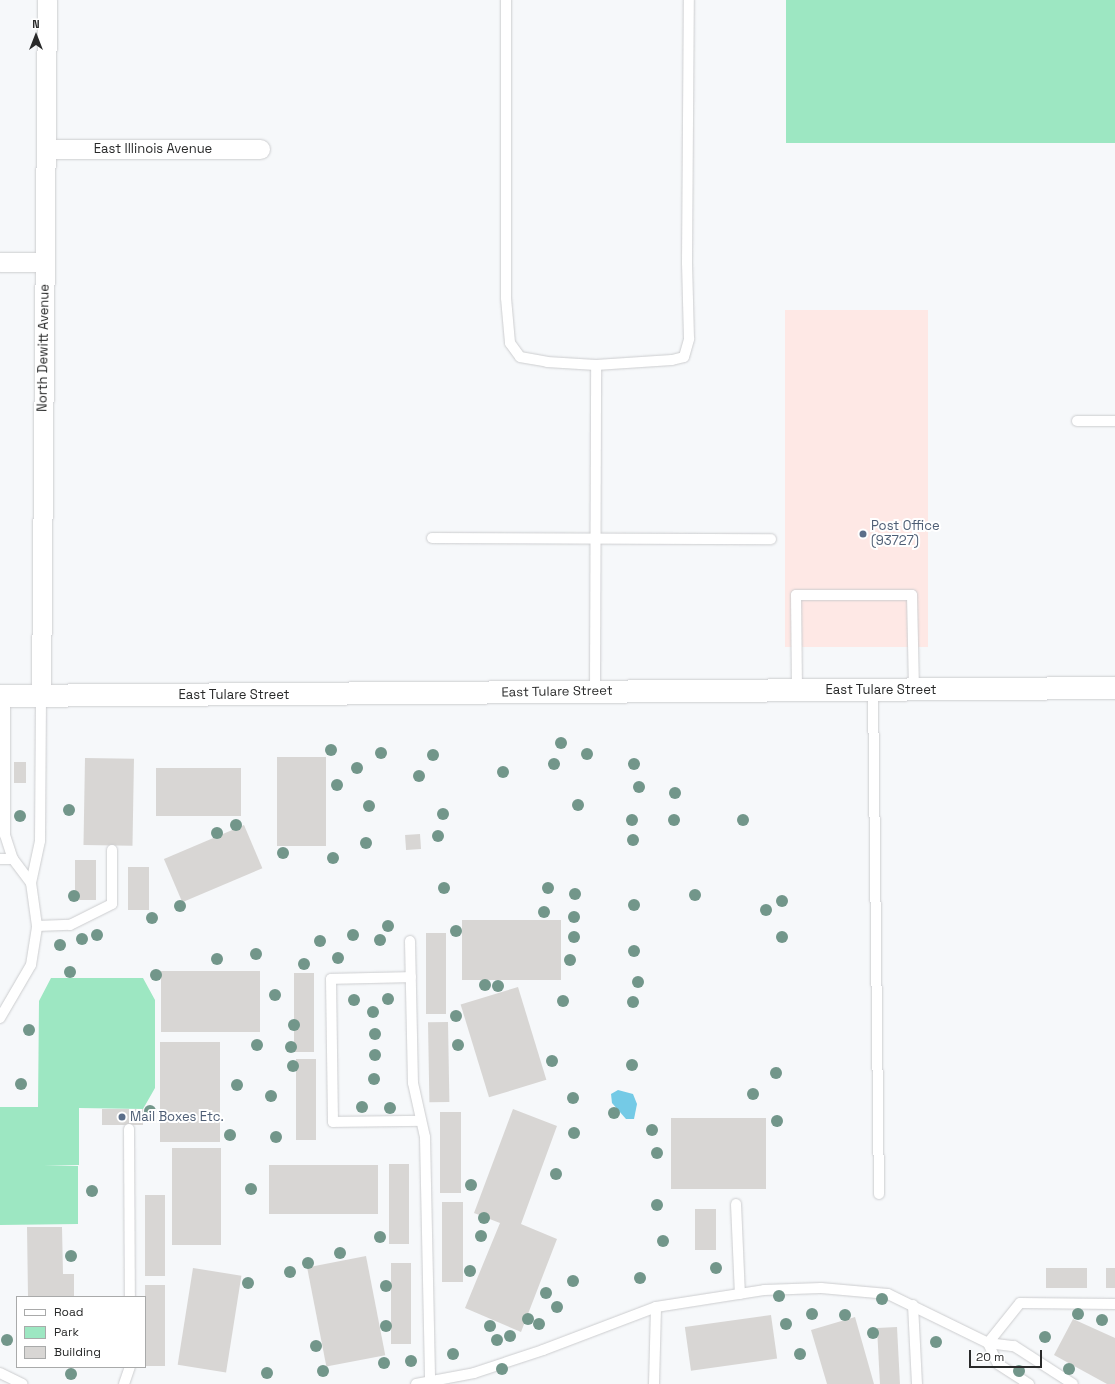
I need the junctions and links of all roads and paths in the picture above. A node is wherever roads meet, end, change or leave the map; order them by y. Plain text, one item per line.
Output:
1 (47, 0) edge
2 (506, 0) edge
3 (689, 0) edge
4 (46, 148) junction
5 (260, 149) dead end
6 (0, 262) edge
7 (45, 262) junction
8 (596, 365) junction
9 (1077, 421) dead end
10 (1115, 421) edge
11 (432, 538) dead end
12 (596, 539) junction
13 (771, 539) dead end
14 (1115, 688) edge
15 (797, 689) junction
16 (873, 690) junction
17 (914, 690) junction
18 (595, 692) junction
19 (2, 696) edge
20 (41, 696) junction
21 (112, 850) dead end
22 (0, 859) edge
23 (13, 859) junction
24 (31, 883) junction
25 (37, 926) junction
26 (410, 941) dead end
27 (411, 977) junction
28 (0, 1018) edge
29 (421, 1121) junction
30 (129, 1130) dead end
31 (879, 1194) dead end
32 (736, 1204) dead end
33 (740, 1294) junction
34 (130, 1296) edge
35 (913, 1304) junction
36 (1115, 1304) edge
37 (656, 1307) junction
38 (988, 1343) junction
39 (130, 1368) edge
40 (0, 1373) edge
41 (430, 1380) junction
42 (23, 1384) edge
43 (124, 1384) edge
44 (416, 1384) edge
45 (654, 1384) edge
46 (916, 1384) edge
47 (1029, 1384) edge
48 (1073, 1384) edge

1 - 4 street, North Dewitt Avenue
2 - 8 lane
3 - 8 lane
4 - 5 street, East Illinois Avenue
4 - 7 street, North Dewitt Avenue
6 - 7 street
7 - 20 street, North Dewitt Avenue
8 - 12 lane
9 - 10 lane
11 - 12 lane
12 - 13 lane
12 - 18 lane
14 - 17 main road, East Tulare Street
15 - 16 main road, East Tulare Street
15 - 17 lane
15 - 18 main road, East Tulare Street
16 - 17 main road, East Tulare Street
16 - 31 lane
18 - 20 main road, East Tulare Street
19 - 20 main road, East Tulare Street
19 - 23 lane
20 - 24 lane
21 - 25 lane
22 - 23 lane
23 - 24 lane
24 - 25 lane
25 - 28 lane
26 - 27 lane
27 - 29 lane
27 - 29 lane
29 - 41 lane
30 - 34 lane
32 - 33 lane
33 - 35 lane
33 - 37 lane
35 - 38 lane
35 - 46 lane
36 - 38 lane
37 - 41 lane
37 - 45 lane
38 - 47 lane
38 - 48 lane
39 - 43 lane
40 - 42 lane
41 - 44 lane

